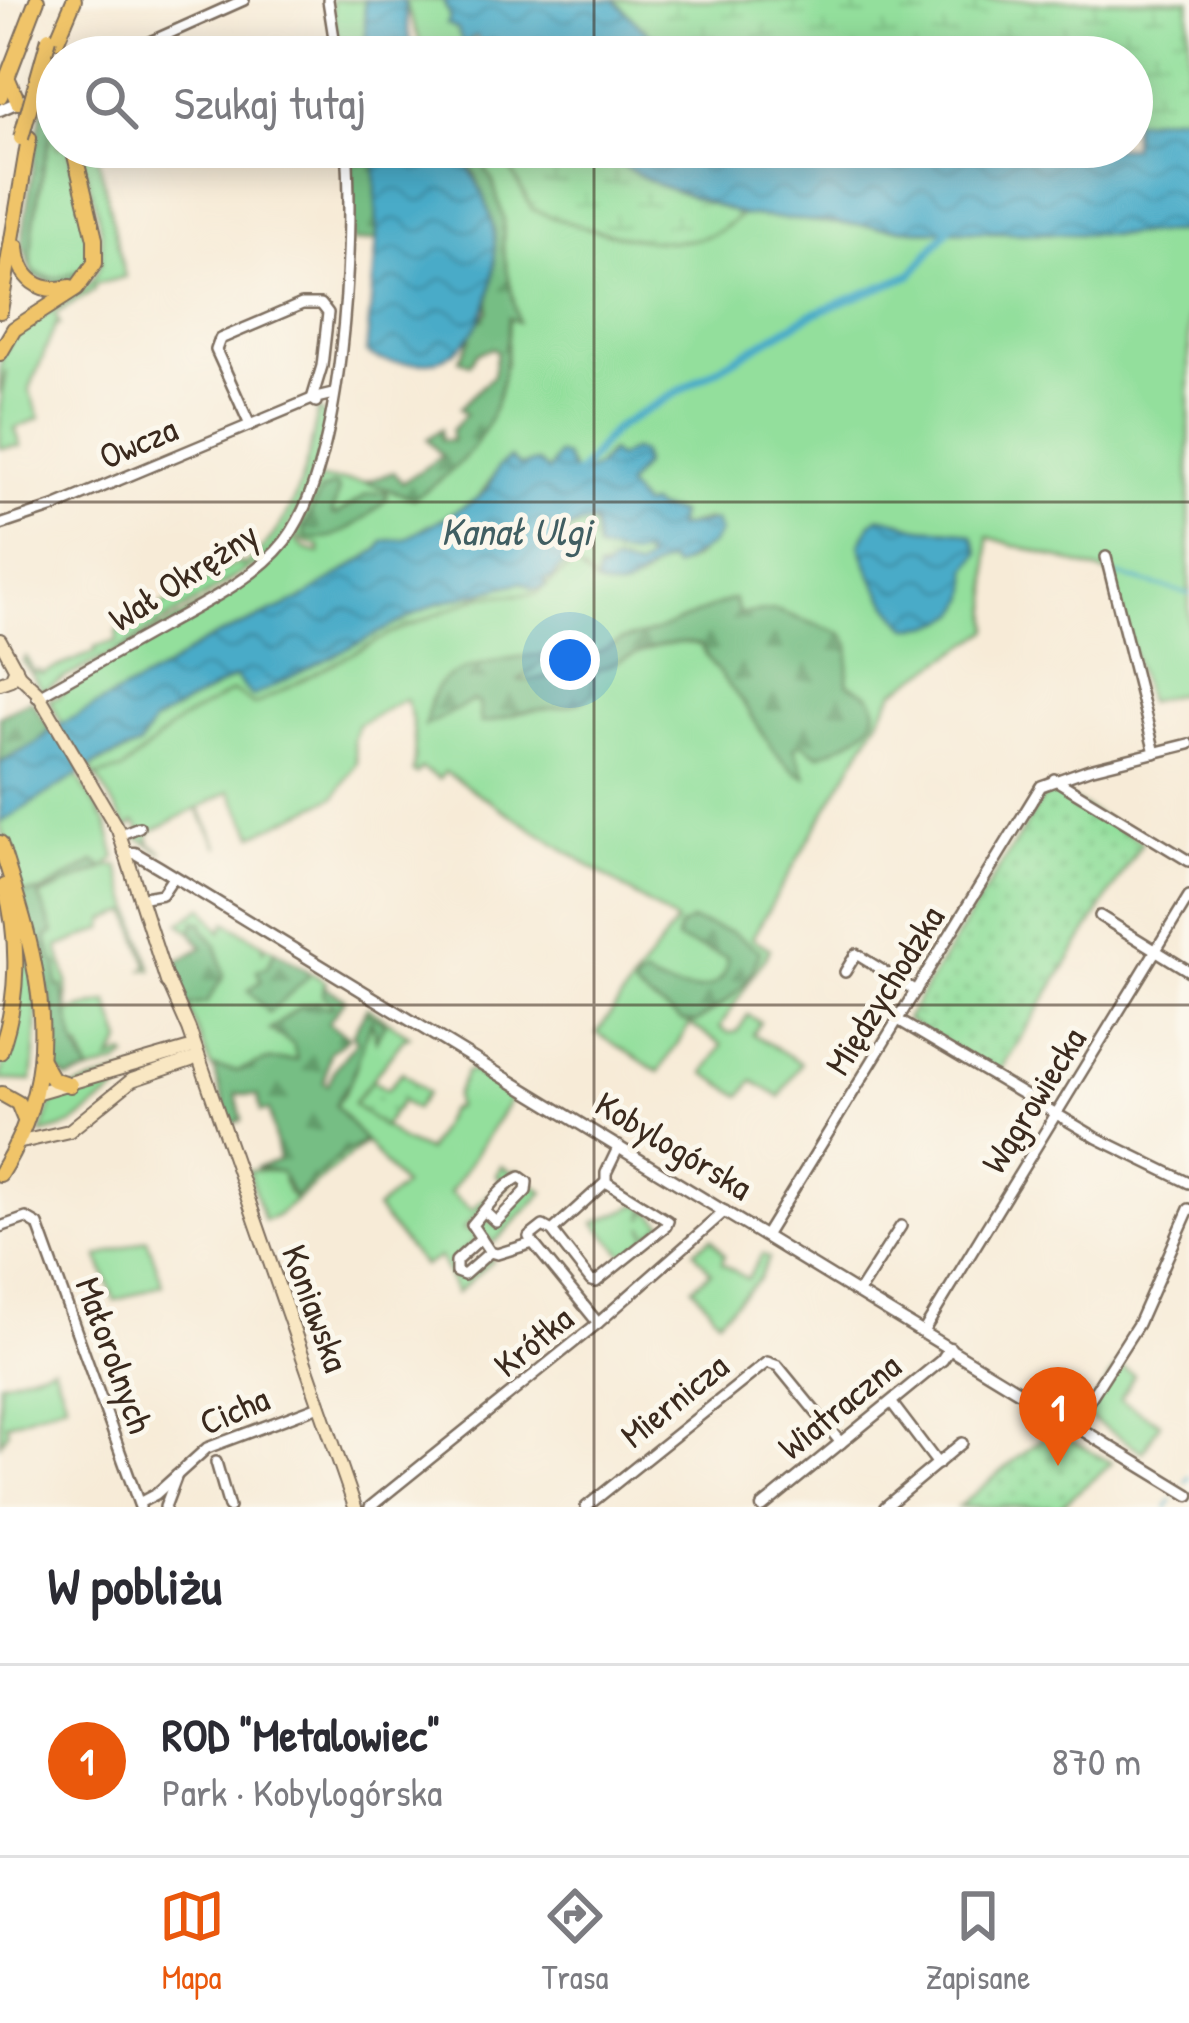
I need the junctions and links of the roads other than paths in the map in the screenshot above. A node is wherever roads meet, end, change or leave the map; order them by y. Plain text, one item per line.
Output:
1 (37, 0) edge
2 (70, 0) edge
3 (244, 0) edge
4 (328, 0) edge
5 (53, 36) edge
6 (163, 36) edge
7 (334, 36) edge
8 (8, 79) junction
9 (36, 94) edge
10 (0, 96) edge
11 (36, 98) edge
12 (18, 102) junction
13 (0, 110) edge
14 (25, 138) junction
15 (78, 168) edge
16 (348, 168) edge
17 (17, 206) junction
18 (0, 261) edge
19 (80, 284) junction
20 (0, 311) edge
21 (0, 352) edge
22 (333, 394) junction
23 (312, 399) junction
24 (330, 419) junction
25 (250, 425) junction
26 (2, 525) edge
27 (1106, 557) dead end
28 (0, 640) edge
29 (9, 658) edge
30 (2, 683) edge
31 (39, 700) junction
32 (1189, 744) edge
33 (1174, 748) junction
34 (1155, 752) junction
35 (1189, 757) edge
36 (1054, 779) junction
37 (139, 827) dead end
38 (118, 831) junction
39 (0, 843) edge
40 (124, 854) junction
41 (1189, 861) edge
42 (0, 870) edge
43 (174, 876) junction
44 (12, 895) junction
45 (1189, 896) edge
46 (139, 898) junction
47 (1100, 916) dead end
48 (1157, 952) junction
49 (1189, 971) edge
50 (844, 972) dead end
51 (916, 991) junction
52 (898, 1020) junction
53 (0, 1052) edge
54 (191, 1053) junction
55 (41, 1060) junction
56 (70, 1084) junction
57 (35, 1093) junction
58 (1, 1094) edge
59 (1056, 1114) junction
60 (25, 1124) junction
61 (17, 1143) junction
62 (0, 1144) edge
63 (619, 1146) junction
64 (0, 1174) edge
65 (606, 1182) junction
66 (1189, 1183) edge
67 (1189, 1209) edge
68 (484, 1211) junction
69 (725, 1211) junction
70 (901, 1226) dead end
71 (0, 1227) edge
72 (553, 1231) junction
73 (765, 1235) junction
74 (481, 1238) junction
75 (533, 1243) junction
76 (490, 1252) junction
77 (859, 1293) junction
78 (598, 1323) junction
79 (923, 1332) junction
80 (950, 1348) junction
81 (891, 1402) junction
82 (319, 1406) junction
83 (1074, 1424) junction
84 (842, 1443) junction
85 (962, 1443) dead end
86 (216, 1462) dead end
87 (938, 1464) junction
88 (177, 1475) junction
89 (1189, 1496) edge
90 (139, 1505) edge
91 (165, 1507) edge
92 (229, 1507) edge
93 (355, 1507) edge
94 (370, 1507) edge
95 (586, 1507) edge
96 (762, 1507) edge
97 (885, 1507) edge

1 - 8 main road
2 - 5 main road, bridge
3 - 6 street
4 - 7 street
8 - 10 main road
8 - 12 main road
9 - 12 street
11 - 14 main road, bridge
12 - 13 street
14 - 17 main road
14 - 18 main road
15 - 19 main road
16 - 22 street, Wał Okrężny
17 - 19 main road
17 - 20 main road
19 - 21 main road
22 - 23 street
22 - 24 street, Wał Okrężny
23 - 24 street
23 - 25 street, Owcza
23 - 25 street
24 - 31 street, Wał Okrężny
25 - 26 street, Owcza
27 - 34 street
28 - 29 main road, Koniawska
29 - 30 main road
29 - 31 main road, Koniawska
30 - 31 main road
31 - 38 main road, Koniawska
32 - 33 street
33 - 34 street
33 - 35 street
34 - 36 street
36 - 41 street
36 - 51 street, Międzychodzka
37 - 38 street
38 - 40 main road, Koniawska
39 - 44 main road
40 - 43 street, Kobylogórska
40 - 46 main road, Koniawska
42 - 44 main road
43 - 46 street
43 - 63 street, Kobylogórska
44 - 53 main road
44 - 55 main road
45 - 48 street, Wągrowiecka
46 - 54 main road, Koniawska
47 - 48 street
48 - 49 street
48 - 59 street, Wągrowiecka
50 - 51 street
51 - 52 street, Międzychodzka
52 - 59 street
52 - 73 street, Międzychodzka
54 - 56 main road
54 - 61 main road
54 - 82 main road, Koniawska
55 - 56 main road
55 - 57 main road
56 - 57 main road
57 - 58 main road
57 - 60 main road
58 - 60 main road
59 - 66 street
59 - 79 street, Wągrowiecka
60 - 61 main road
61 - 62 main road
61 - 64 main road
63 - 65 street
63 - 69 street, Kobylogórska
65 - 72 street
65 - 72 street
67 - 83 street
68 - 68 street
68 - 74 street
69 - 73 street, Kobylogórska
69 - 78 street, Krótka
70 - 77 street
71 - 90 street, Małorolnych
72 - 75 street
73 - 77 street, Kobylogórska
74 - 76 street
74 - 76 street
75 - 76 street
75 - 78 street
77 - 79 street, Kobylogórska
78 - 94 street, Krótka
79 - 80 street, Kobylogórska
80 - 81 street, Wiatraczna
80 - 83 street, Kobylogórska
81 - 84 street, Wiatraczna
81 - 87 street
82 - 88 street, Cicha
82 - 93 main road, Koniawska
83 - 89 street, Kobylogórska
84 - 95 street, Miernicza
84 - 96 street, Wiatraczna
85 - 87 street
86 - 92 street
87 - 97 street
88 - 90 street, Cicha
88 - 91 street

